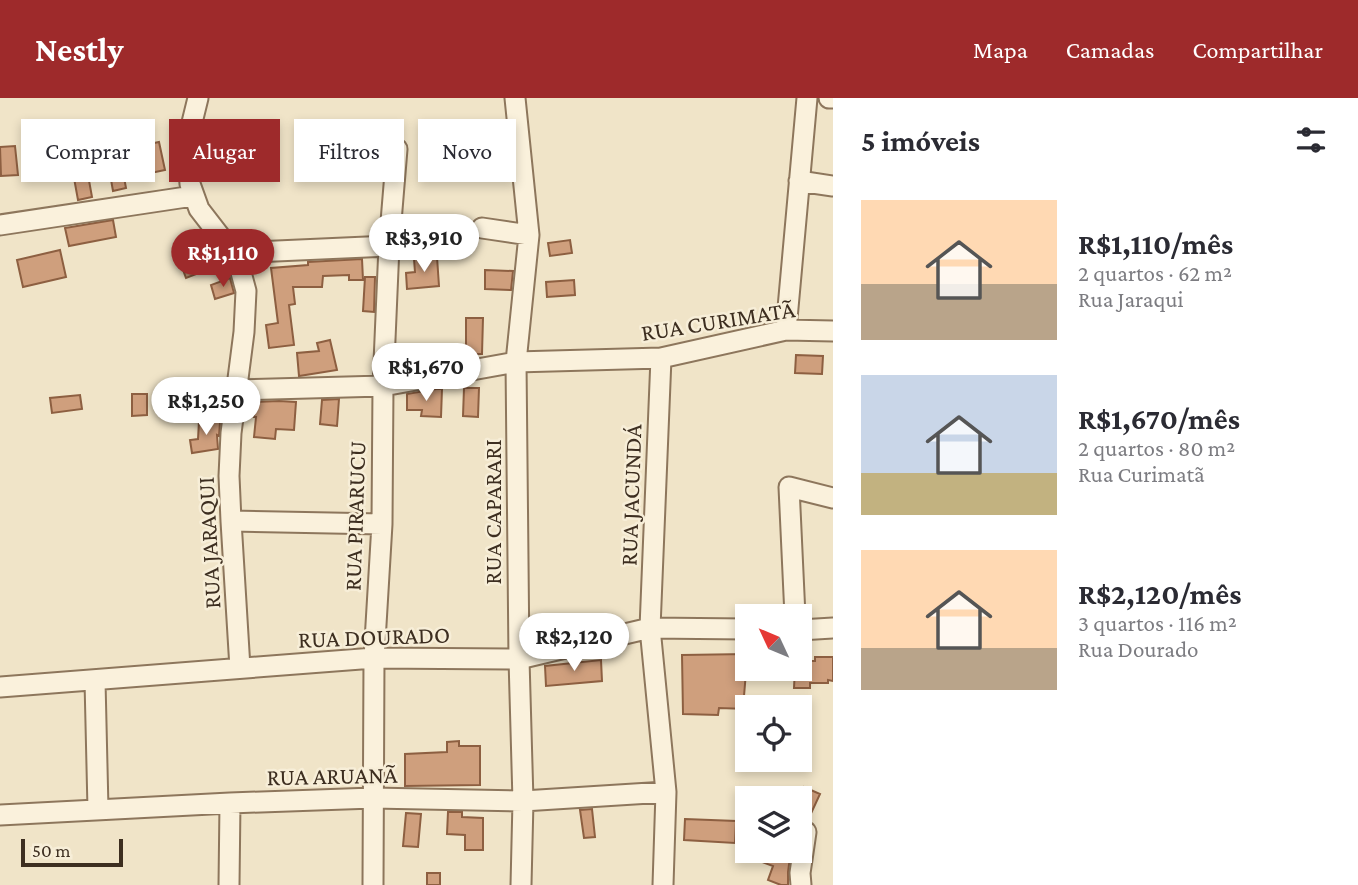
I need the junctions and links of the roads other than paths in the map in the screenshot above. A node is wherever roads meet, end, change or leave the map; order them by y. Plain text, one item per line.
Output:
1 (198, 98) edge
2 (515, 98) edge
3 (807, 98) edge
4 (799, 181) junction
5 (394, 182) edge
6 (833, 186) edge
7 (194, 195) junction
8 (0, 225) edge
9 (482, 228) dead end
10 (529, 235) junction
11 (389, 246) junction
12 (233, 253) junction
13 (786, 330) junction
14 (833, 331) edge
15 (661, 358) junction
16 (516, 362) junction
17 (383, 386) junction
18 (236, 390) junction
19 (833, 498) edge
20 (230, 521) junction
21 (382, 524) junction
22 (794, 604) edge
23 (650, 628) junction
24 (833, 628) edge
25 (735, 629) edge
26 (812, 629) edge
27 (374, 658) junction
28 (519, 659) junction
29 (240, 668) junction
30 (95, 681) junction
31 (0, 687) edge
32 (666, 792) junction
33 (373, 798) junction
34 (523, 801) junction
35 (230, 803) junction
36 (98, 809) junction
37 (0, 815) edge
38 (801, 863) edge
39 (229, 885) edge
40 (373, 885) edge
41 (521, 885) edge
42 (663, 885) edge
43 (801, 885) edge

1 - 7 street, RUA JARAQUI
2 - 10 street, RUA CAPARARI
3 - 4 street
4 - 6 street
4 - 13 street
5 - 11 street, RUA PIRARUCU
7 - 8 street
7 - 12 street, RUA JARAQUI
9 - 10 street
10 - 16 street, RUA CAPARARI
11 - 12 street
11 - 17 street, RUA PIRARUCU
12 - 18 street, RUA JARAQUI
13 - 14 street, RUA CURIMATÃ
13 - 15 street, RUA CURIMATÃ
15 - 16 street, RUA CURIMATÃ
15 - 23 street, RUA JACUNDÁ
16 - 17 street, RUA CURIMATÃ
16 - 28 street, RUA CAPARARI
17 - 18 street, RUA CURIMATÃ
17 - 21 street, RUA PIRARUCU
18 - 20 street, RUA JARAQUI
19 - 22 street
20 - 21 street
20 - 29 street, RUA JARAQUI
21 - 27 street, RUA PIRARUCU
23 - 25 street, RUA DOURADO
23 - 28 street, RUA DOURADO
23 - 32 street, RUA JACUNDÁ
24 - 26 street
27 - 28 street, RUA DOURADO
27 - 29 street, RUA DOURADO
27 - 33 street, RUA PIRARUCU
28 - 34 street, RUA CAPARARI
29 - 30 street, RUA DOURADO
30 - 31 street, RUA DOURADO
30 - 36 street
32 - 34 street, RUA ARUANÃ
32 - 42 street, RUA JACUNDÁ
33 - 34 street, RUA ARUANÃ
33 - 35 street, RUA ARUANÃ
33 - 40 street, RUA PIRARUCU
34 - 41 street, RUA CAPARARI
35 - 36 street, RUA ARUANÃ
35 - 39 street
36 - 37 street, RUA ARUANÃ
38 - 43 street

